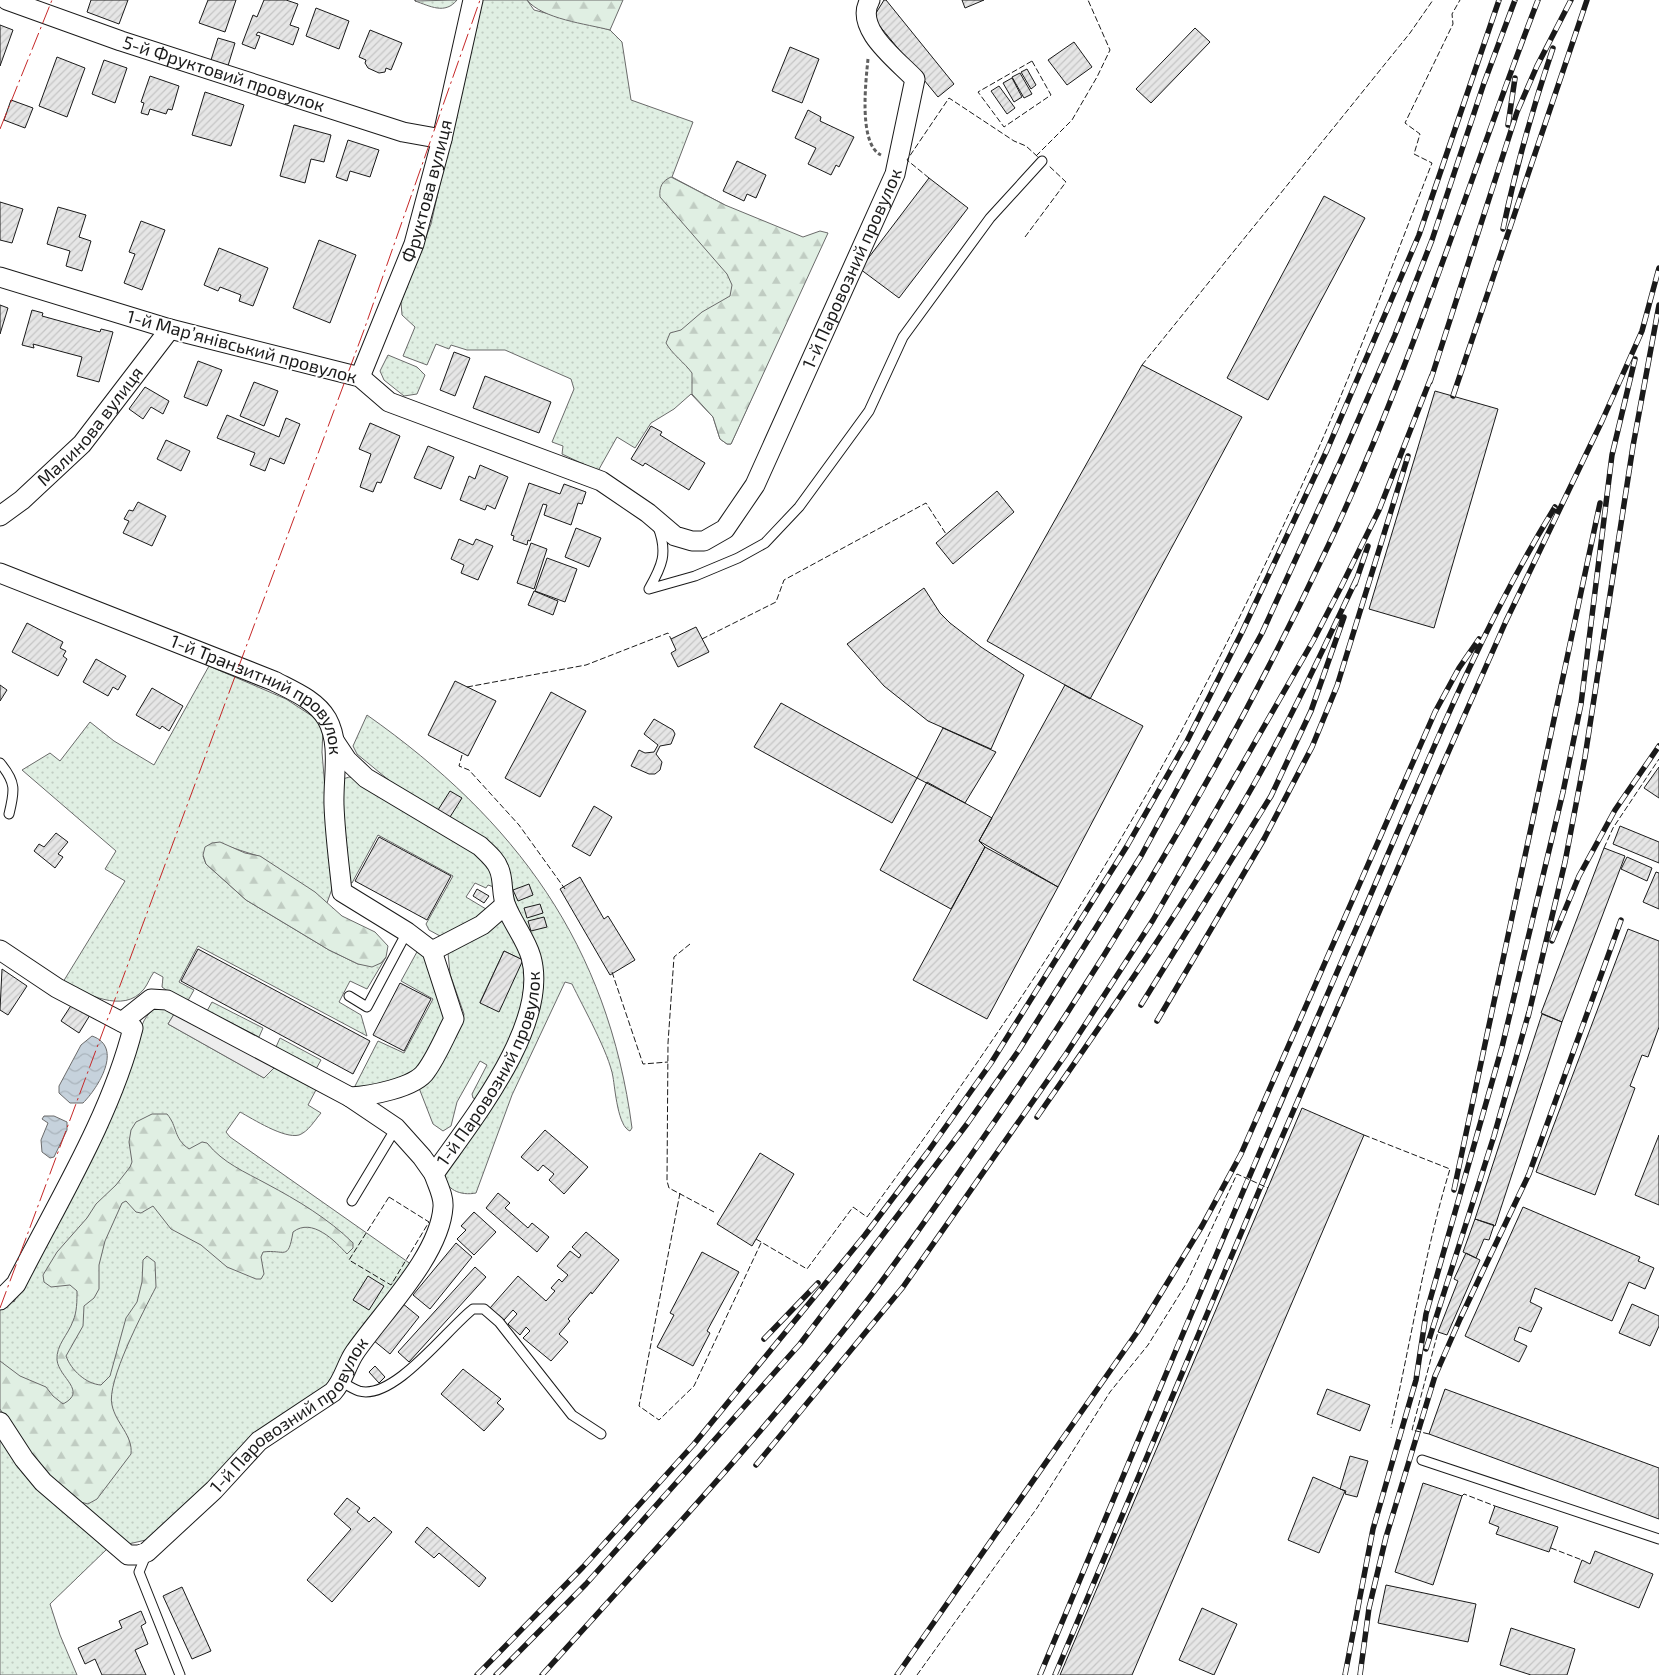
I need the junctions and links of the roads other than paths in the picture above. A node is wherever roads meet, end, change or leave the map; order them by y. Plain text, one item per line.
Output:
1 (7, 0) edge
2 (473, 0) edge
3 (870, 0) edge
4 (442, 139) junction
5 (1042, 162) dead end
6 (0, 277) edge
7 (170, 329) junction
8 (360, 377) junction
9 (648, 513) junction
10 (0, 516) edge
11 (717, 536) joint
12 (0, 573) edge
13 (335, 742) junction
14 (0, 763) edge
15 (9, 814) dead end
16 (505, 905) junction
17 (407, 932) junction
18 (0, 950) edge
19 (432, 951) junction
20 (349, 996) dead end
21 (127, 1025) junction
22 (350, 1097) junction
23 (396, 1128) junction
24 (434, 1174) junction
25 (352, 1201) dead end
26 (0, 1300) edge
27 (342, 1382) junction
28 (0, 1422) edge
29 (600, 1434) dead end
30 (1422, 1460) dead end
31 (1659, 1539) edge
32 (137, 1553) junction
33 (139, 1572) junction
34 (180, 1675) edge

1 - 4 street, 5-й Фруктовий провулок
2 - 4 street, Фруктова вулиця
3 - 11 street, 1-й Паровозний провулок
4 - 8 street, Фруктова вулиця
5 - 9 lane
6 - 7 street, 1-й Марʼянівський провулок
7 - 8 street, 1-й Марʼянівський провулок
7 - 10 street, Малинова вулиця
8 - 9 street, 1-й Марʼянівський провулок
9 - 11 street, 1-й Марʼянівський провулок
12 - 13 street, 1-й Транзитний провулок
13 - 16 street, 1-й Паровозний провулок
13 - 17 street, 1-й Транзитний провулок
14 - 15 lane
16 - 19 street
16 - 24 street, 1-й Паровозний провулок
17 - 19 street
17 - 20 lane
18 - 21 street
19 - 22 street
21 - 22 street
21 - 26 street
22 - 23 street
23 - 24 street
23 - 25 lane
24 - 27 street, 1-й Паровозний провулок
27 - 29 lane
27 - 32 street, 1-й Паровозний провулок
28 - 32 street
30 - 31 lane
32 - 33 lane
32 - 33 lane
33 - 34 lane

